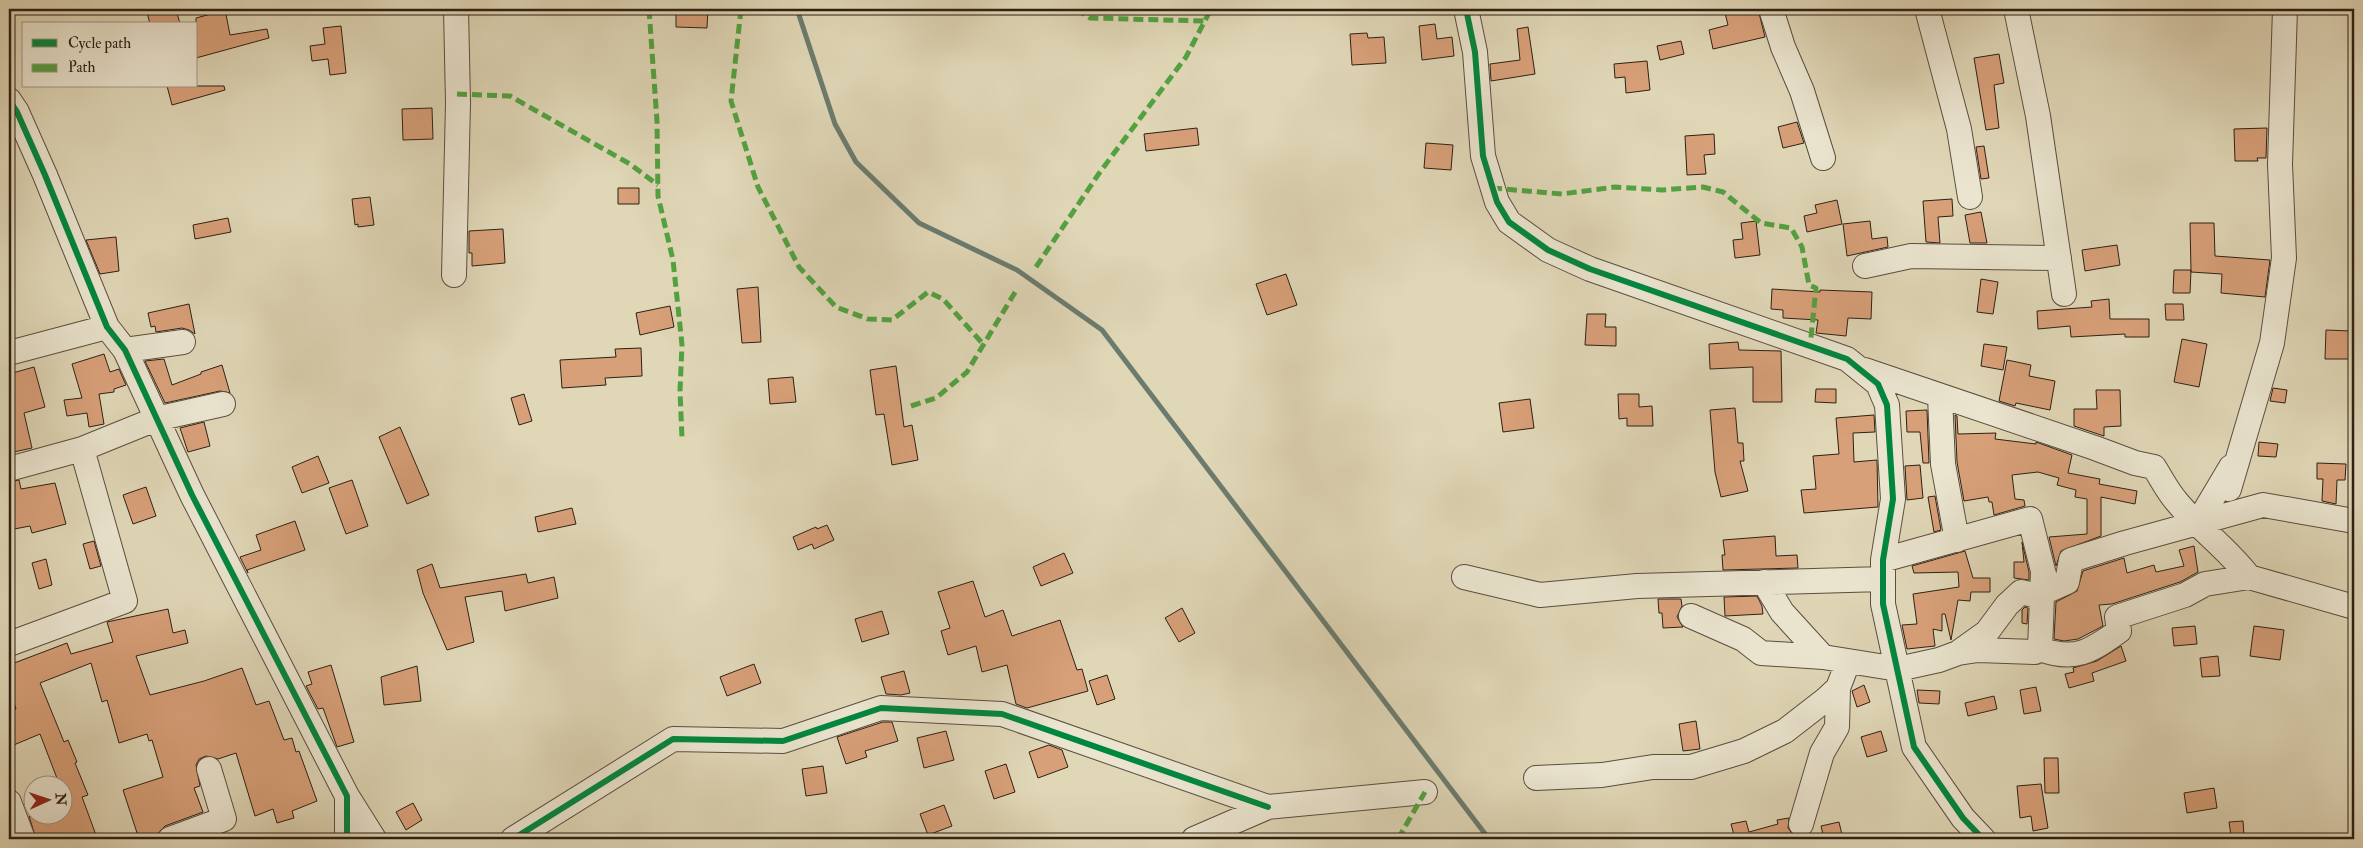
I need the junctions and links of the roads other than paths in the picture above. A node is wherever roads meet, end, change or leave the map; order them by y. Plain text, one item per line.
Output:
1 (456, 9) edge
2 (1466, 9) edge
3 (1771, 9) edge
4 (1928, 9) edge
5 (2016, 9) edge
6 (2285, 9) edge
7 (9, 100) edge
8 (1823, 158) dead end
9 (1970, 197) dead end
10 (2059, 258) junction
11 (1865, 266) dead end
12 (454, 275) dead end
13 (2064, 294) dead end
14 (2285, 315) dead end
15 (107, 327) junction
16 (183, 342) dead end
17 (125, 350) junction
18 (9, 353) edge
19 (1861, 369) junction
20 (1940, 397) junction
21 (223, 404) dead end
22 (156, 419) junction
23 (82, 449) junction
24 (9, 469) edge
25 (2229, 489) dead end
26 (2354, 521) edge
27 (2197, 524) junction
28 (1958, 540) junction
29 (1883, 569) junction
30 (2044, 571) junction
31 (1464, 577) dead end
32 (2249, 577) junction
33 (1764, 582) junction
34 (2042, 597) junction
35 (2354, 607) edge
36 (1691, 616) dead end
37 (9, 644) edge
38 (2040, 649) junction
39 (1958, 653) junction
40 (1823, 657) junction
41 (1848, 662) junction
42 (1898, 669) junction
43 (1838, 688) junction
44 (209, 769) dead end
45 (1536, 778) dead end
46 (1425, 792) dead end
47 (347, 796) junction
48 (9, 802) edge
49 (1268, 807) junction
50 (1801, 824) dead end
51 (23, 839) edge
52 (170, 839) edge
53 (347, 839) edge
54 (374, 839) edge
55 (513, 839) edge
56 (1194, 839) edge
57 (1983, 839) edge

1 - 12 street
2 - 19 street
3 - 8 street
4 - 9 street
5 - 10 street
6 - 25 street
7 - 15 street
10 - 11 street
10 - 13 street
14 - 27 street
15 - 17 street
15 - 18 street
16 - 17 street
17 - 22 street
19 - 20 street
19 - 29 street
20 - 27 street
20 - 28 street
21 - 22 street
22 - 23 street
22 - 47 street
23 - 24 street
23 - 37 street
26 - 27 street
27 - 30 street
27 - 32 street
28 - 29 street
28 - 30 street
29 - 33 street
29 - 42 street
30 - 34 street
31 - 33 street
32 - 35 street
32 - 38 street
33 - 40 street
34 - 38 street
34 - 39 street
36 - 40 street
38 - 39 street
39 - 42 street
40 - 41 street
41 - 42 street
41 - 43 street
42 - 57 street
43 - 45 street
43 - 50 street
44 - 52 street
46 - 49 street
47 - 53 street
47 - 54 street
48 - 51 street
49 - 55 street
49 - 56 street

